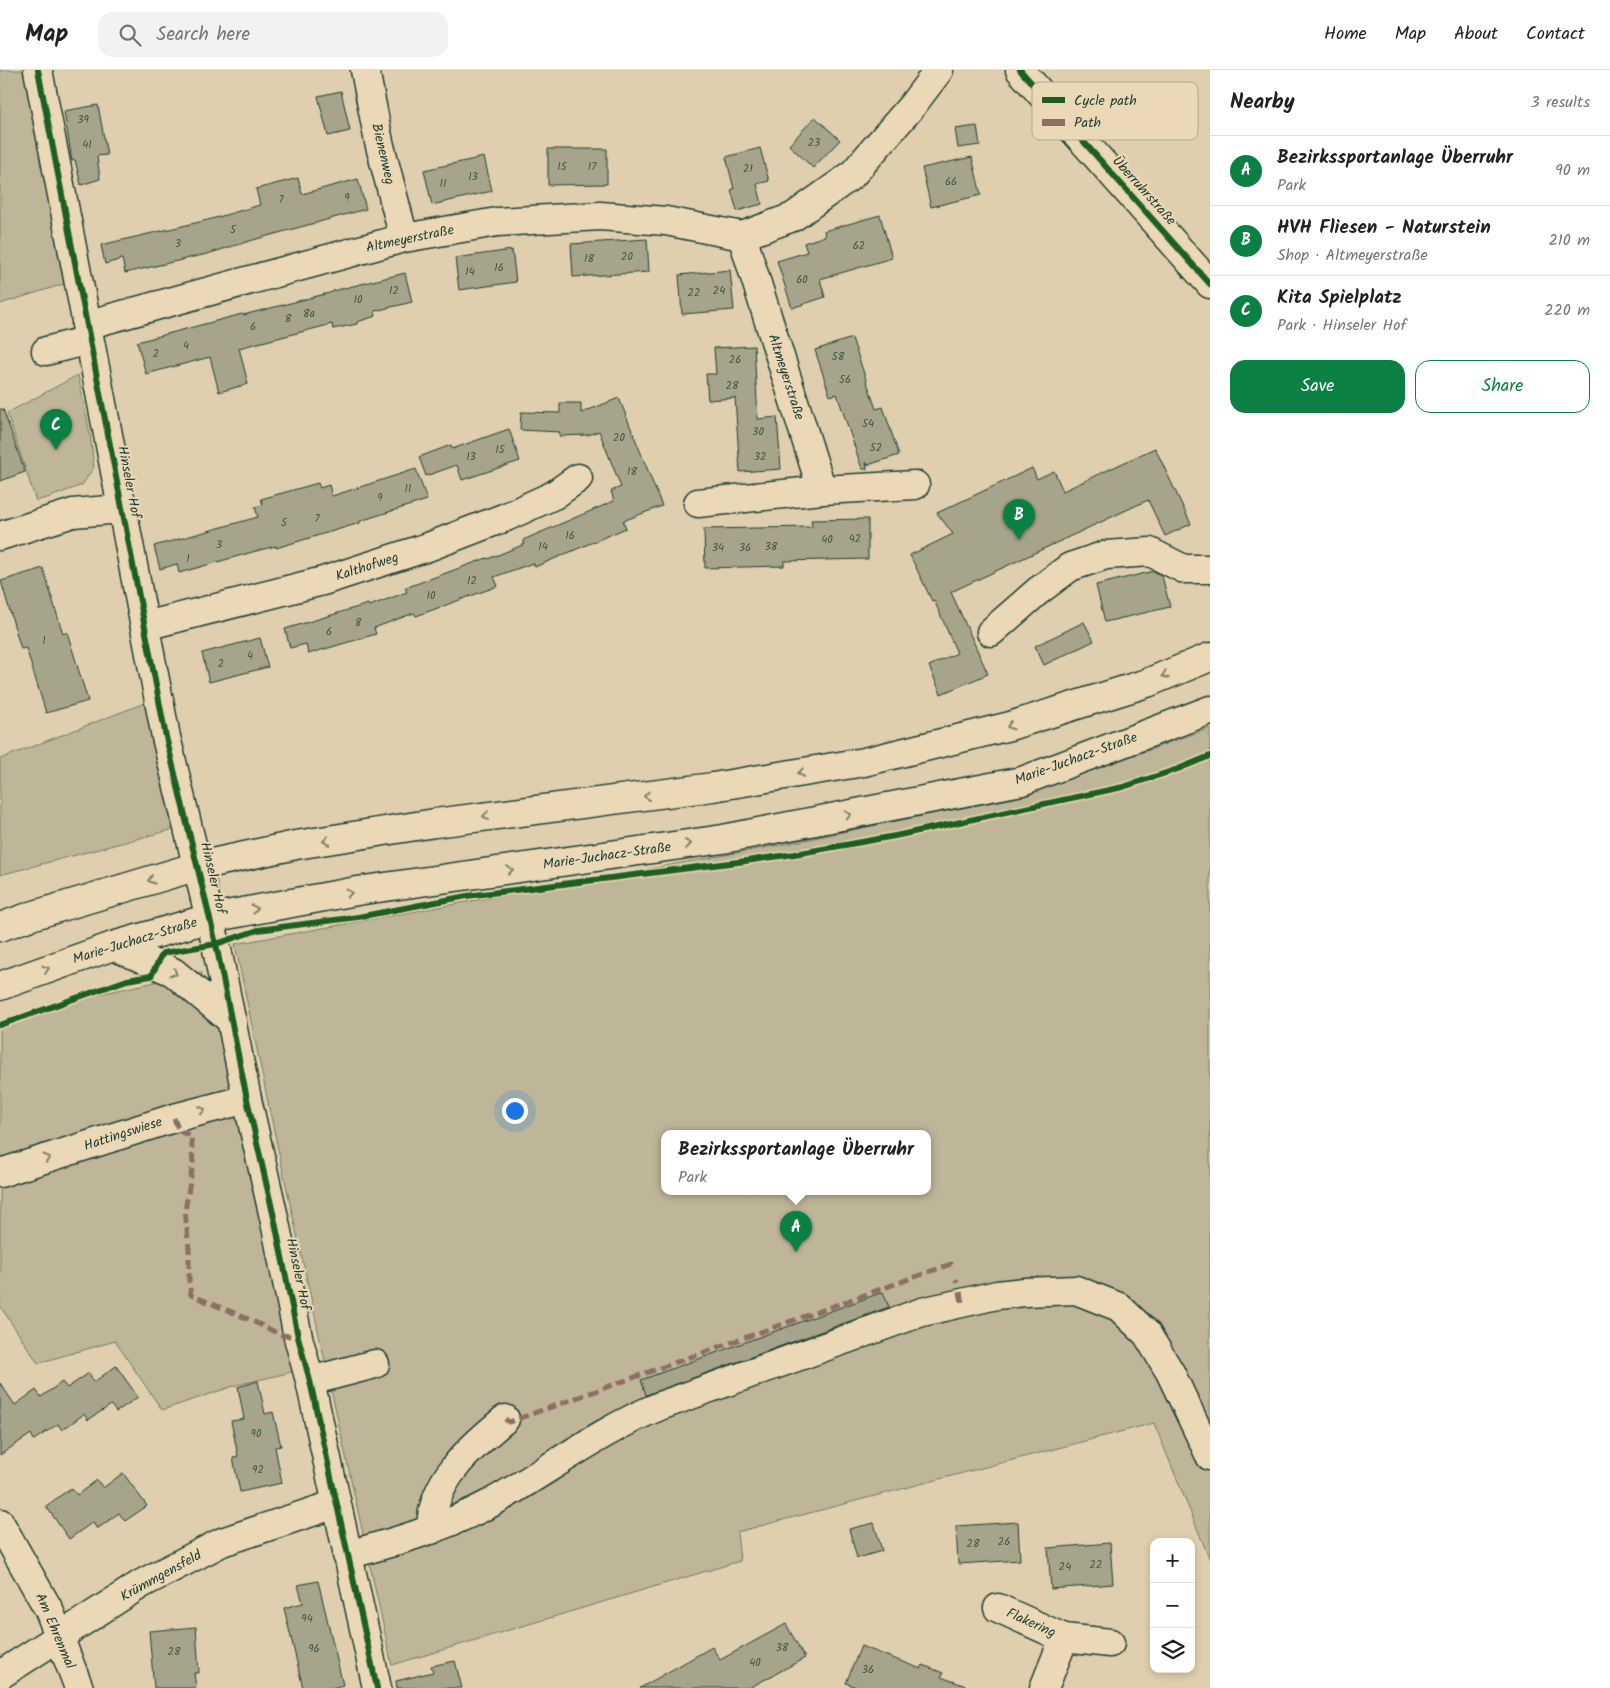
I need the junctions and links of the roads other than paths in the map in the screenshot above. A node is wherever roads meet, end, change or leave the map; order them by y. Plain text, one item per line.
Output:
1 (38, 70) edge
2 (365, 70) edge
3 (938, 70) edge
4 (1020, 70) edge
5 (1032, 84) edge
6 (1082, 140) edge
7 (742, 236) junction
8 (404, 238) junction
9 (1210, 284) edge
10 (88, 333) junction
11 (46, 351) dead end
12 (578, 478) dead end
13 (915, 485) dead end
14 (822, 490) junction
15 (698, 503) dead end
16 (122, 509) junction
17 (0, 536) edge
18 (1210, 569) edge
19 (145, 626) junction
20 (991, 632) dead end
21 (1210, 657) edge
22 (1210, 710) edge
23 (198, 866) junction
24 (210, 918) junction
25 (0, 927) edge
26 (114, 946) junction
27 (0, 986) edge
28 (232, 1021) junction
29 (247, 1099) junction
30 (0, 1173) edge
31 (375, 1364) dead end
32 (310, 1381) junction
33 (505, 1419) dead end
34 (1210, 1456) edge
35 (336, 1504) junction
36 (0, 1523) edge
37 (431, 1530) junction
38 (347, 1555) junction
39 (998, 1608) dead end
40 (60, 1638) junction
41 (1064, 1638) junction
42 (1110, 1643) dead end
43 (0, 1675) edge
44 (78, 1688) edge
45 (377, 1688) edge
46 (1044, 1688) edge

1 - 10 street, Hinseler Hof
2 - 8 street, Bienenweg
3 - 7 street
4 - 5 street, Überruhrstraße
6 - 9 street, Überruhrstraße
7 - 8 street, Altmeyerstraße
7 - 14 street, Altmeyerstraße
8 - 10 street, Altmeyerstraße
10 - 11 street, Altmeyerstraße
10 - 16 street, Hinseler Hof
12 - 19 street, Kalthofweg
13 - 14 street
14 - 15 street
16 - 17 street
16 - 19 street, Hinseler Hof
18 - 20 street
19 - 23 street, Hinseler Hof
21 -> 23 street
24 -> 22 street, Marie-Juchacz-Straße
23 - 24 street, Hinseler Hof
23 -> 25 street
24 - 26 street, Marie-Juchacz-Straße
24 - 28 street, Hinseler Hof
27 -> 26 street, Marie-Juchacz-Straße
26 -> 28 street
28 - 29 street, Hinseler Hof
30 -> 29 street, Hattingswiese
29 - 32 street, Hinseler Hof
31 - 32 street
32 - 35 street, Hinseler Hof
33 - 37 street
34 - 37 street
35 - 38 street, Hinseler Hof
35 - 40 street, Krümmgensfeld
36 - 40 street, Am Ehrenmal
37 - 38 street
38 - 45 street, Hinseler Hof
39 - 41 street, Flakering
40 - 43 street, Krümmgensfeld
40 - 44 street, Am Ehrenmal
41 - 42 street, Flakering
41 - 46 street, Flakering

